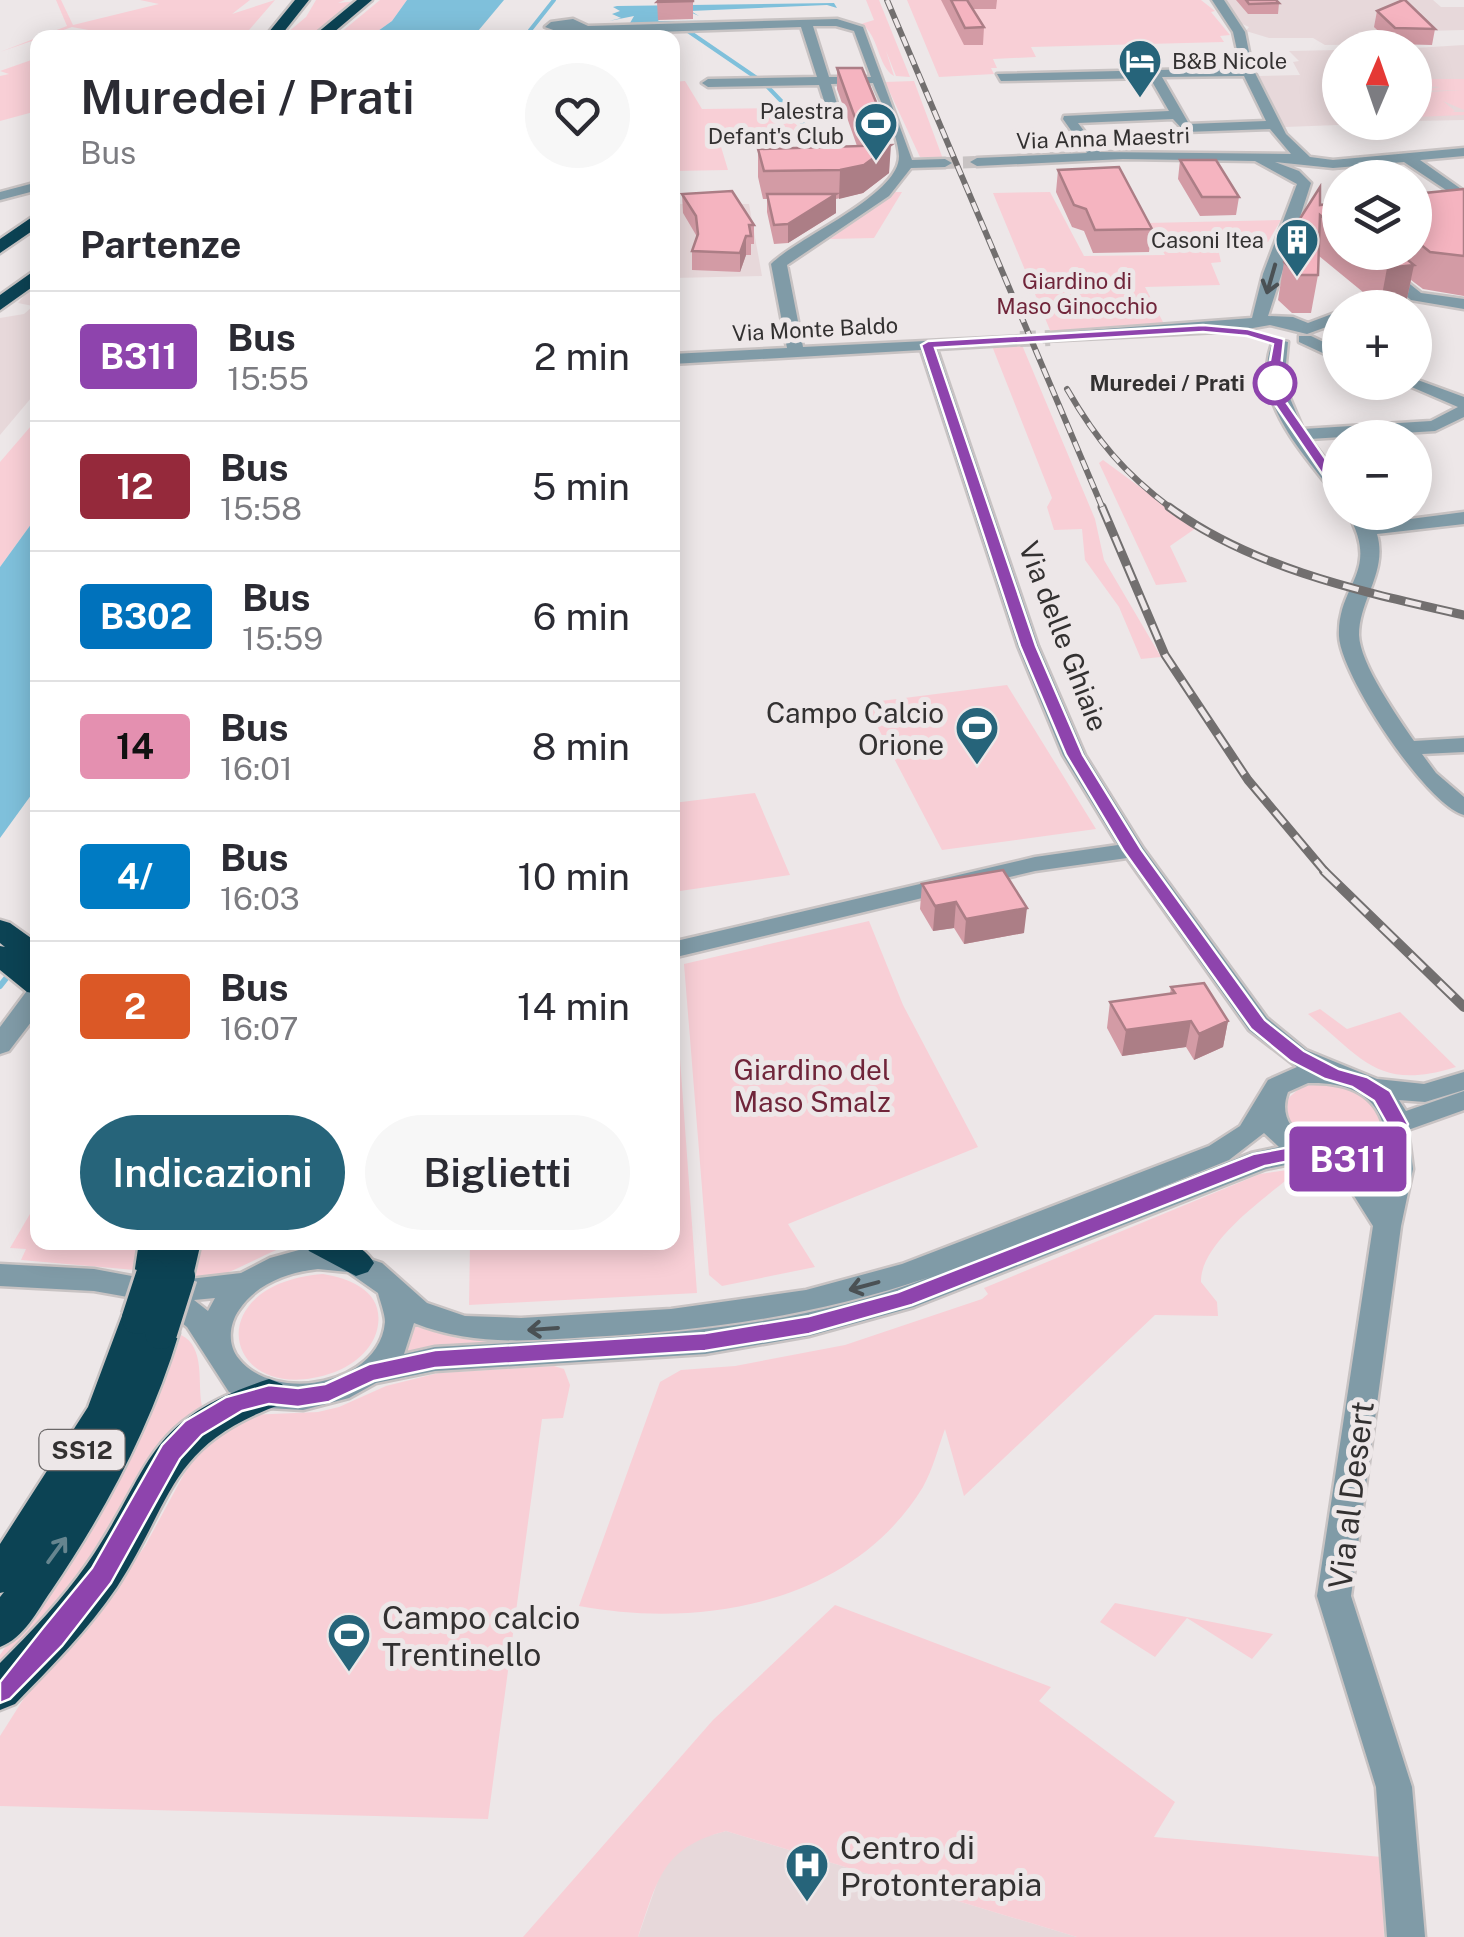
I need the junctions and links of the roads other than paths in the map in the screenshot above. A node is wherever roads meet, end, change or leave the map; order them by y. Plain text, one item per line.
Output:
1 (286, 0) edge
2 (302, 0) edge
3 (365, 0) edge
4 (376, 0) edge
5 (1218, 0) edge
6 (578, 2) edge
7 (570, 13) junction
8 (806, 23) junction
9 (579, 27) junction
10 (262, 30) edge
11 (278, 30) edge
12 (329, 30) edge
13 (331, 30) edge
14 (554, 30) edge
15 (563, 30) edge
16 (1248, 72) junction
17 (1154, 74) junction
18 (1001, 77) dead end
19 (878, 80) junction
20 (824, 81) junction
21 (708, 83) dead end
22 (832, 106) dead end
23 (1176, 114) junction
24 (1274, 125) junction
25 (1093, 152) junction
26 (1464, 152) edge
27 (1276, 156) junction
28 (1407, 157) junction
29 (977, 162) tunnel mouth
30 (1304, 162) junction
31 (945, 163) tunnel mouth
32 (906, 164) junction
33 (880, 166) edge
34 (30, 188) edge
35 (1, 195) edge
36 (1464, 198) edge
37 (835, 205) edge
38 (866, 205) junction
39 (1312, 210) edge
40 (30, 224) edge
41 (1310, 231) edge
42 (30, 237) edge
43 (1288, 238) junction
44 (0, 248) edge
45 (0, 261) edge
46 (30, 269) edge
47 (1379, 270) edge
48 (30, 280) edge
49 (1399, 290) edge
50 (0, 293) edge
51 (0, 304) edge
52 (1464, 306) edge
53 (1432, 310) edge
54 (27, 311) dead end
55 (0, 314) edge
56 (1257, 326) junction
57 (1322, 326) edge
58 (1306, 334) junction
59 (1050, 338) tunnel mouth
60 (1020, 340) tunnel mouth
61 (1280, 342) junction
62 (1322, 344) edge
63 (928, 345) junction
64 (796, 352) junction
65 (680, 359) edge
66 (1432, 393) edge
67 (1464, 407) edge
68 (1300, 434) junction
69 (1322, 465) edge
70 (1464, 518) edge
71 (1432, 519) edge
72 (1365, 530) edge
73 (1464, 745) edge
74 (1408, 748) junction
75 (1464, 808) edge
76 (1132, 850) junction
77 (0, 928) edge
78 (680, 948) edge
79 (30, 952) edge
80 (0, 955) edge
81 (30, 979) edge
82 (30, 1005) edge
83 (1258, 1024) junction
84 (0, 1045) edge
85 (1332, 1074) junction
86 (1464, 1081) edge
87 (1372, 1088) junction
88 (1272, 1097) junction
89 (1464, 1100) edge
90 (1397, 1129) junction
91 (1314, 1154) junction
92 (1388, 1226) junction
93 (334, 1250) edge
94 (356, 1264) junction
95 (0, 1275) edge
96 (162, 1283) edge
97 (247, 1283) junction
98 (392, 1289) junction
99 (216, 1344) junction
100 (369, 1373) junction
101 (269, 1394) junction
102 (1, 1573) edge
103 (0, 1629) edge
104 (0, 1690) edge
105 (1406, 1937) edge

1 - 10 highway
2 - 11 highway
3 - 12 highway
4 - 13 highway
5 - 16 street
6 - 7 street
7 - 9 street
7 - 14 street
8 - 9 street
8 - 19 street
8 - 20 street
9 - 15 street
16 - 17 street
16 - 24 street
17 - 18 street
17 - 23 street
19 - 20 street
19 - 32 street
20 - 21 street
20 - 22 street
23 - 24 street
23 - 25 street
24 - 27 street
25 - 27 street, Via Anna Maestri
25 - 29 street, Via Anna Maestri
26 - 28 street, Via Anna Maestri
27 - 30 street, Via Anna Maestri
27 - 30 street
27 - 43 street
28 - 30 street, Via Anna Maestri
28 - 36 street
30 - 39 street
31 - 32 street
32 - 33 street
32 - 38 street
34 - 35 street
37 - 38 street
38 - 64 street
40 - 44 highway
41 - 43 street
42 - 45 highway
43 -> 56 street
46 - 50 highway
47 - 49 street
48 - 51 highway
52 - 53 street
54 - 55 highway
56 - 58 street
56 - 59 street
56 - 61 street
57 - 58 street
58 - 61 street
58 - 62 street
60 - 63 street, Via Monte Baldo
61 - 68 street
63 - 64 street, Via Monte Baldo
63 - 76 street, Via delle Ghiaie
64 - 65 street, Via Monte Baldo
66 - 67 street
67 - 68 street
68 - 69 street
70 - 71 street
72 - 74 street
73 - 74 street
74 - 75 street
76 - 78 street
76 - 83 street, Via delle Ghiaie
77 - 79 highway
80 - 81 highway
82 - 84 street
83 - 85 street, Via delle Ghiaie
83 - 88 street, Via delle Ghiaie
85 - 87 street
85 - 88 street
86 - 87 street
87 - 90 street
88 - 91 street
88 -> 98 street
89 - 90 street
90 - 91 street
90 - 92 street, Via al Desert
91 - 92 street
91 - 100 street
92 - 105 street, Via al Desert
93 - 94 highway
94 - 97 street
94 - 98 street
95 - 96 street
96 - 97 street
96 - 99 street
96 - 102 highway, SS12
103 -> 96 highway, SS12
97 - 99 street
98 - 100 street
99 - 101 street
100 - 101 street
101 - 104 highway

